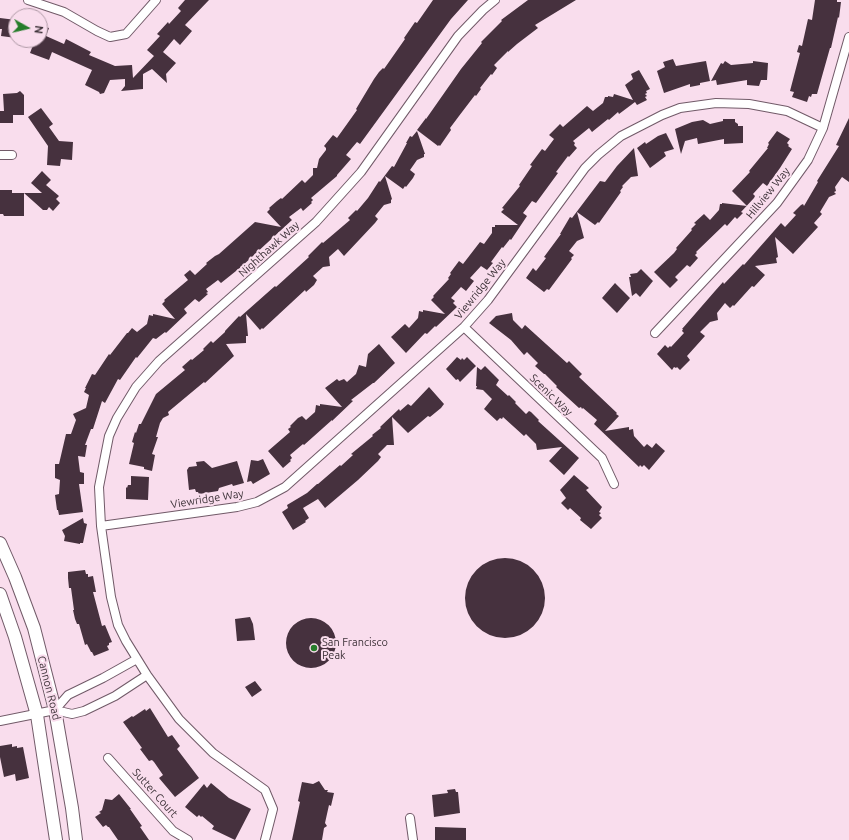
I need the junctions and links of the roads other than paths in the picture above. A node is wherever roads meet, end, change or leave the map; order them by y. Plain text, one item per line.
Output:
1 (28, 0) edge
2 (156, 0) edge
3 (495, 0) edge
4 (849, 37) edge
5 (823, 128) junction
6 (0, 155) edge
7 (12, 155) dead end
8 (464, 327) junction
9 (655, 333) dead end
10 (614, 484) dead end
11 (101, 526) junction
12 (0, 542) edge
13 (0, 594) edge
14 (137, 659) junction
15 (147, 675) junction
16 (55, 710) junction
17 (37, 714) junction
18 (0, 721) edge
19 (108, 758) dead end
20 (410, 818) dead end
21 (56, 840) edge
22 (76, 840) edge
23 (188, 840) edge
24 (265, 840) edge
25 (413, 840) edge

1 - 2 street
3 - 11 street, Nighthawk Way
4 - 5 street, Hillview Way
5 - 8 street, Viewridge Way
5 - 9 street, Hillview Way
6 - 7 street
8 - 10 street, Scenic Way
8 - 11 street, Viewridge Way
11 - 14 street, Nighthawk Way
12 - 16 main road, Cannon Road
13 - 17 main road, Cannon Road
14 - 15 street, Nighthawk Way
14 - 16 street
15 - 16 street
15 - 24 street, Nighthawk Way
16 - 17 street
16 - 22 main road, Cannon Road
17 - 18 street
17 - 21 main road, Cannon Road
19 - 23 street, Sutter Court
20 - 25 street

